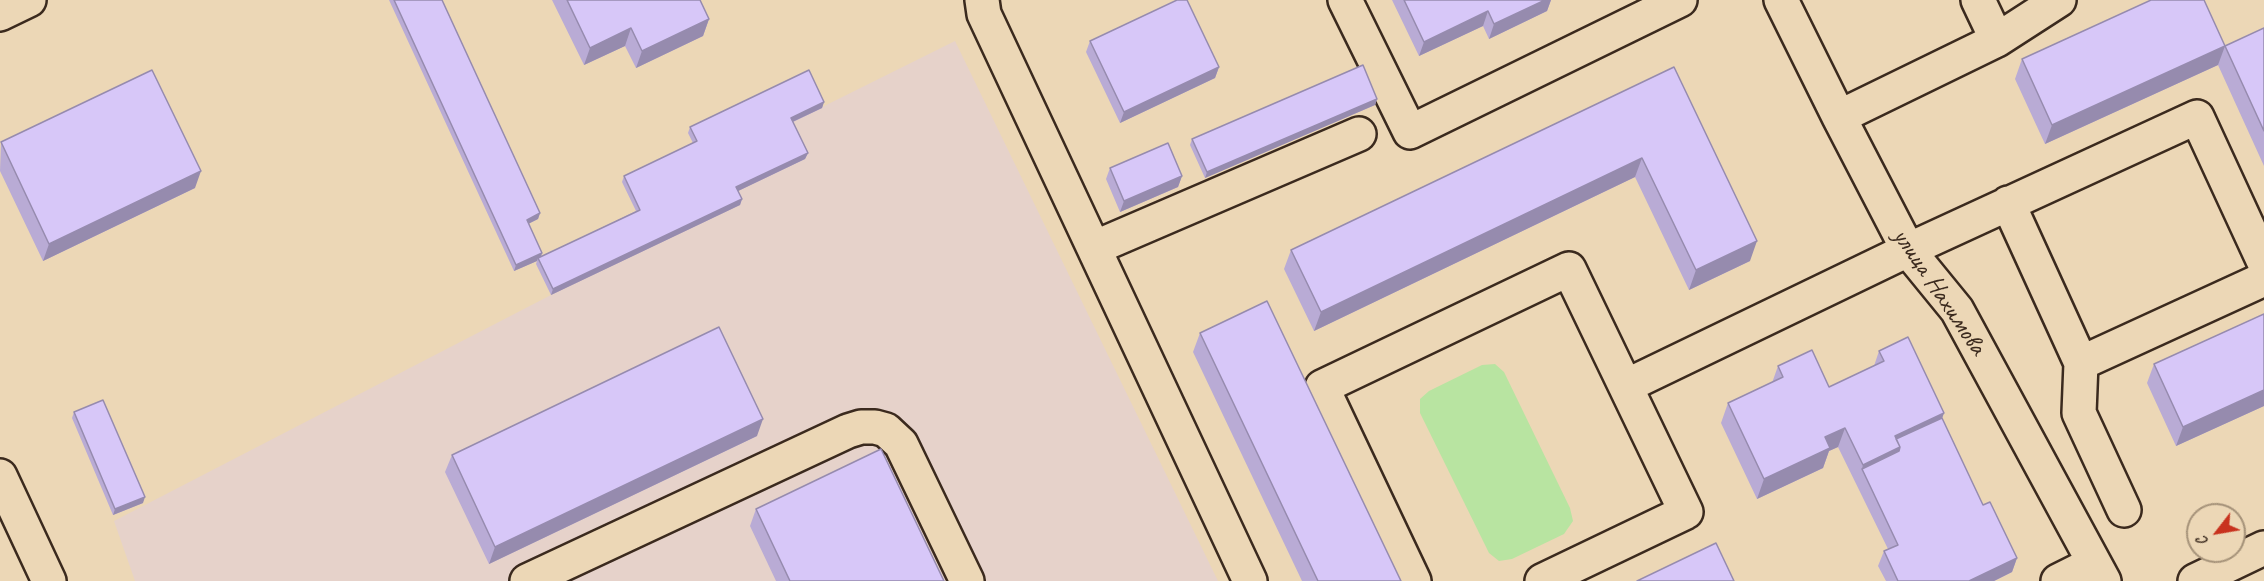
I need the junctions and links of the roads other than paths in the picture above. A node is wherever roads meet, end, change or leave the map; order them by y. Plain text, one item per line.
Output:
1 (29, 0) edge
2 (982, 0) edge
3 (1345, 0) edge
4 (1781, 0) edge
5 (1978, 0) edge
6 (2060, 0) edge
7 (1663, 4) edge
8 (0, 14) edge
9 (1997, 40) junction
10 (1839, 117) junction
11 (1359, 134) dead end
12 (2008, 203) junction
13 (1094, 248) junction
14 (1908, 250) junction
15 (2264, 262) edge
16 (2264, 279) edge
17 (2081, 363) junction
18 (1626, 386) junction
19 (0, 476) edge
20 (2124, 510) dead end
21 (2264, 548) edge
22 (2099, 572) edge
23 (49, 581) edge
24 (527, 581) edge
25 (967, 581) edge
26 (1250, 581) edge
27 (1414, 581) edge
28 (1542, 581) edge
29 (2058, 581) edge
30 (2195, 581) edge

1 - 8 street
2 - 13 street
3 - 7 street
4 - 10 street, улица Нахимова
5 - 9 street
6 - 9 street
9 - 10 street
10 - 14 street, улица Нахимова
11 - 13 street
12 - 14 street
12 - 15 street
12 - 17 street
13 - 26 street
14 - 18 street
14 - 22 street, улица Нахимова
16 - 17 street
17 - 20 street
18 - 27 street
18 - 28 street
19 - 23 street
21 - 30 street
22 - 29 street
24 - 25 street

